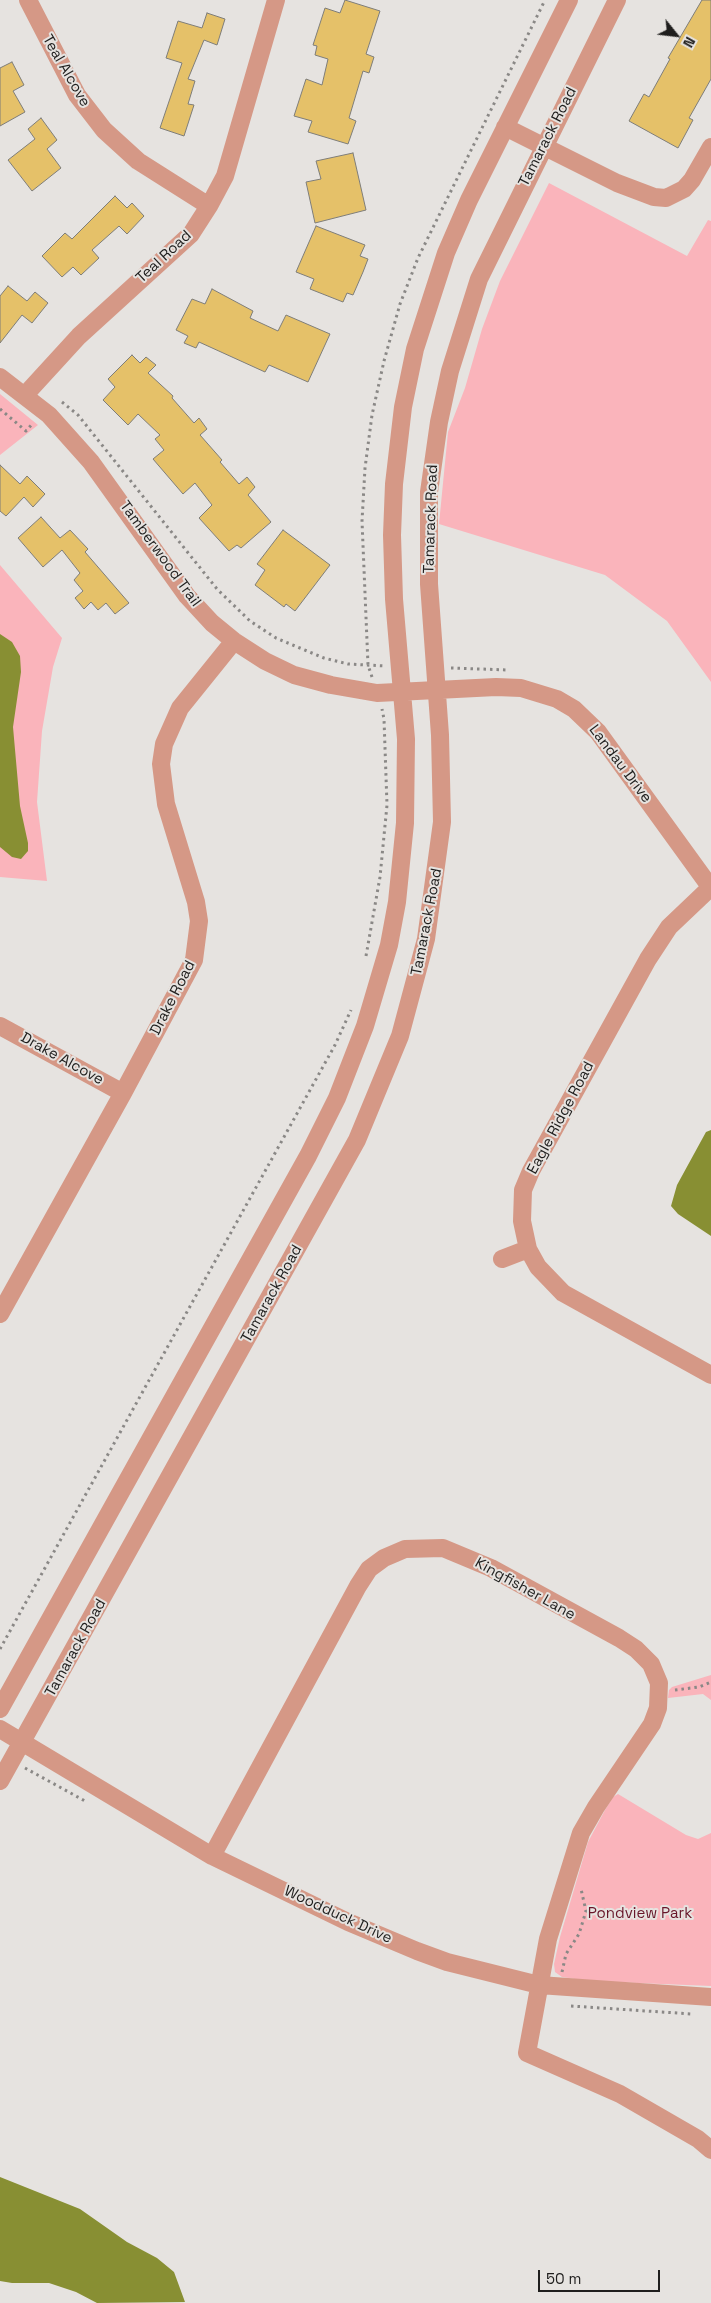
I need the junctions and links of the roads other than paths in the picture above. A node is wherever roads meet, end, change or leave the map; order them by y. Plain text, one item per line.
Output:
1 (28, 0) edge
2 (276, 0) edge
3 (569, 0) edge
4 (617, 0) edge
5 (505, 127) junction
6 (543, 146) junction
7 (711, 147) edge
8 (209, 206) junction
9 (0, 377) edge
10 (25, 395) junction
11 (234, 641) junction
12 (437, 691) junction
13 (403, 693) junction
14 (711, 887) edge
15 (0, 1026) edge
16 (123, 1093) junction
17 (528, 1249) junction
18 (502, 1259) dead end
19 (0, 1314) edge
20 (711, 1375) edge
21 (0, 1709) edge
22 (0, 1730) edge
23 (23, 1743) junction
24 (0, 1781) edge
25 (212, 1856) junction
26 (540, 1985) junction
27 (711, 1997) edge
28 (711, 2150) edge

1 - 8 street, Teal Alcove
2 - 8 street, Teal Road
3 - 5 street
4 - 6 street, Tamarack Road
5 - 6 street
5 - 13 street
6 - 7 street
6 - 12 street, Tamarack Road
8 - 10 street, Teal Road
9 - 10 street, Tamberwood Trail
10 - 11 street, Tamberwood Trail
11 - 13 street, Tamberwood Trail
11 - 16 street, Drake Road
12 - 13 street, Tamberwood Trail
12 - 14 street, Landau Drive
12 - 23 street, Tamarack Road
13 - 21 street
14 - 17 street, Eagle Ridge Road
15 - 16 street, Drake Alcove
16 - 19 street, Drake Road
17 - 18 street
17 - 20 street, Eagle Ridge Road
22 - 23 street, Woodduck Drive
23 - 24 street, Tamarack Road
23 - 25 street, Woodduck Drive
25 - 26 street, Woodduck Drive
25 - 26 street, Kingfisher Lane
26 - 27 street, Woodduck Drive
26 - 28 street, Kingfisher Lane

